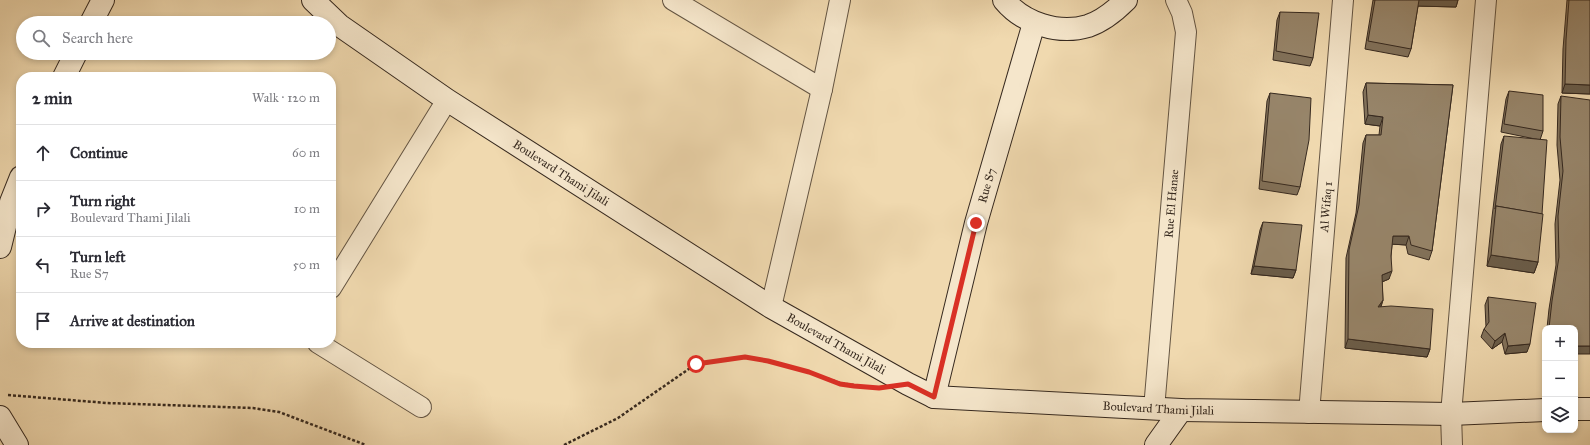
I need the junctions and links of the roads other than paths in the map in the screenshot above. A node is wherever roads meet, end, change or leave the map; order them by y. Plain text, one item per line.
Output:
1 (103, 0) edge
2 (313, 0) edge
3 (840, 0) edge
4 (1004, 0) edge
5 (1126, 0) edge
6 (1176, 0) edge
7 (1343, 0) edge
8 (1486, 0) edge
9 (682, 3) edge
10 (95, 16) edge
11 (330, 16) edge
12 (336, 22) edge
13 (1034, 23) junction
14 (72, 60) edge
15 (66, 72) edge
16 (822, 89) junction
17 (447, 100) junction
18 (16, 190) edge
19 (0, 247) edge
20 (336, 280) edge
21 (771, 307) junction
22 (326, 348) edge
23 (934, 397) junction
24 (421, 408) dead end
25 (1154, 409) junction
26 (1578, 409) edge
27 (1590, 409) edge
28 (1181, 410) junction
29 (1542, 410) edge
30 (1309, 413) junction
31 (1451, 414) junction
32 (0, 417) edge
33 (17, 445) edge
34 (1156, 445) edge
35 (1452, 445) edge

1 - 10 street
2 - 11 street, Boulevard Thami Jilali
3 - 16 street
4 - 13 street
5 - 13 street
6 - 25 street, Rue El Hanae
7 - 30 street, Al Wifaq 1
8 - 31 street
9 - 16 street
12 - 17 street, Boulevard Thami Jilali
13 - 23 street, Rue S7
14 - 15 street
16 - 21 street
17 - 20 street
17 - 21 street, Boulevard Thami Jilali
18 - 19 street
21 - 23 street, Boulevard Thami Jilali
22 - 24 street
23 - 25 street, Boulevard Thami Jilali
25 - 28 street, Boulevard Thami Jilali
26 - 27 street
28 - 30 street, Boulevard Thami Jilali
28 - 34 street
29 - 31 street, Boulevard Thami Jilali
30 - 31 street, Boulevard Thami Jilali
31 - 35 street
32 - 33 street

